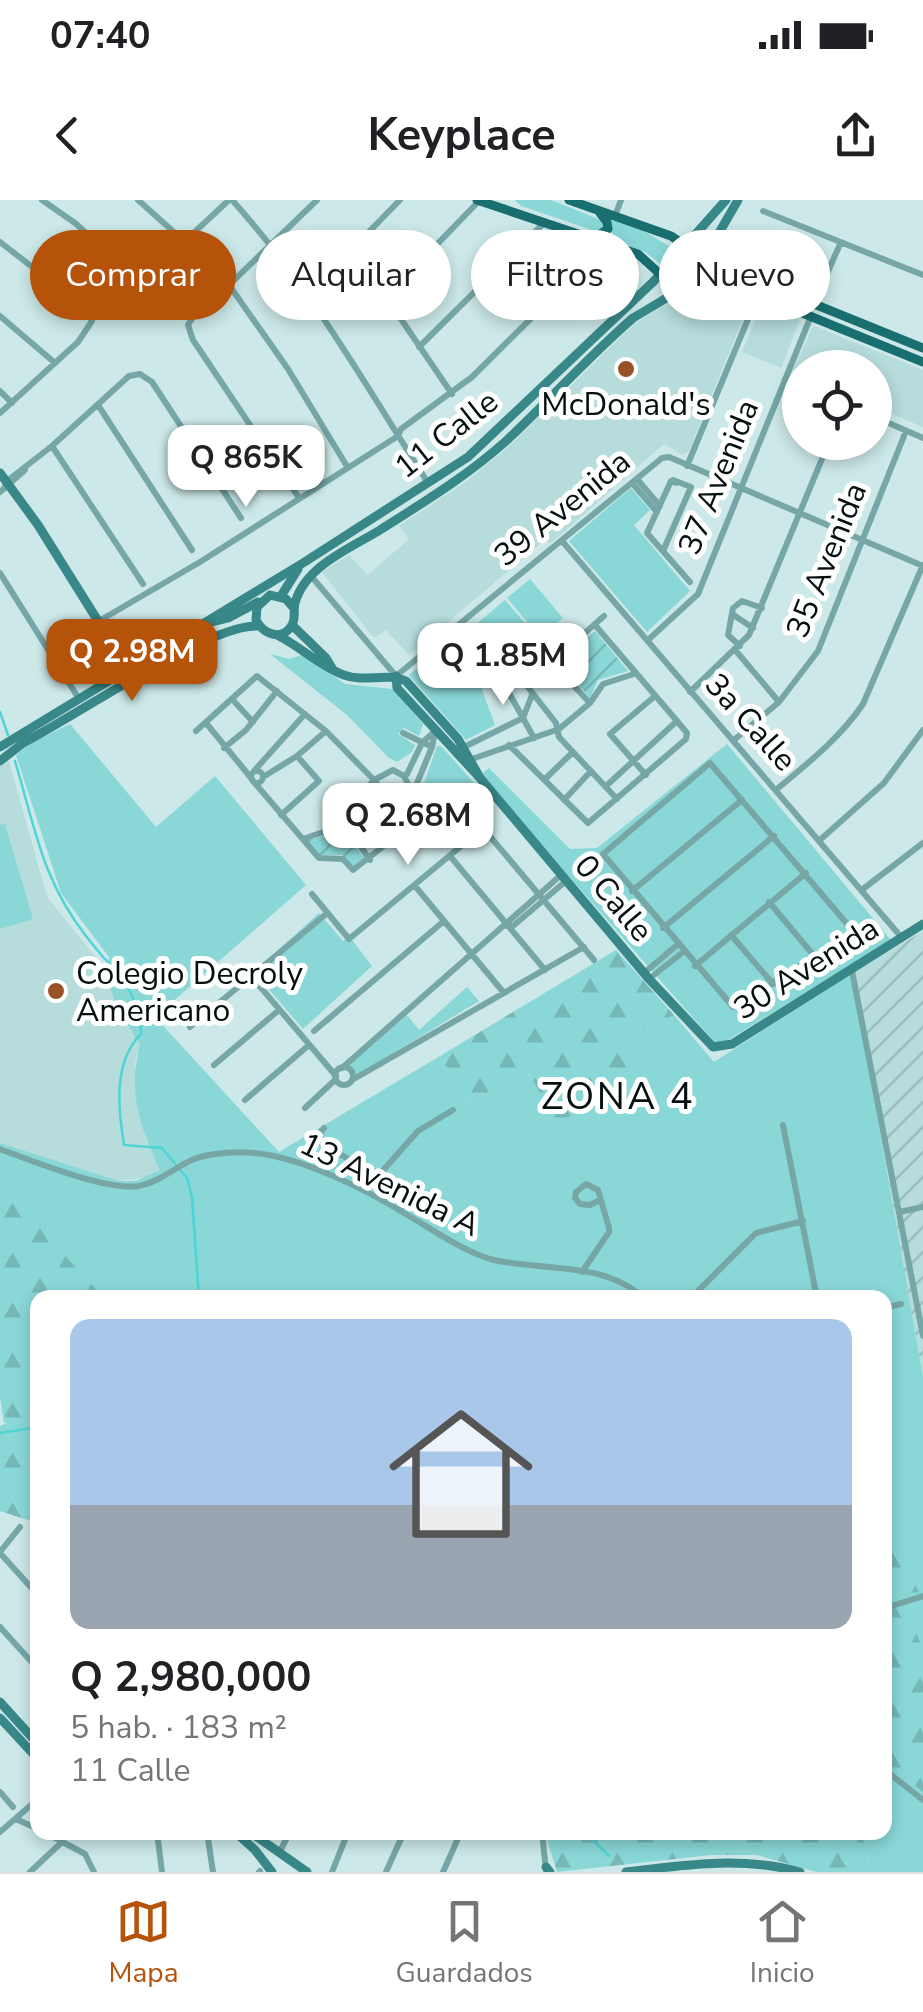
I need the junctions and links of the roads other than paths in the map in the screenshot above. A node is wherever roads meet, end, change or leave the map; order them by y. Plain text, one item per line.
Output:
1 (42, 200) edge
2 (138, 200) edge
3 (231, 200) edge
4 (317, 200) edge
5 (400, 200) edge
6 (478, 200) edge
7 (512, 200) edge
8 (568, 200) edge
9 (620, 200) edge
10 (726, 200) edge
11 (738, 200) edge
12 (596, 210) junction
13 (764, 211) dead end
14 (520, 214) junction
15 (615, 216) junction
16 (545, 222) junction
17 (83, 230) edge
18 (172, 230) edge
19 (199, 230) edge
20 (259, 230) edge
21 (286, 230) edge
22 (372, 230) edge
23 (450, 230) edge
24 (569, 230) edge
25 (607, 230) edge
26 (700, 230) edge
27 (721, 230) edge
28 (659, 231) edge
29 (0, 242) edge
30 (841, 242) junction
31 (639, 255) edge
32 (256, 259) edge
33 (830, 267) edge
34 (659, 273) edge
35 (659, 275) edge
36 (923, 275) edge
37 (236, 278) edge
38 (236, 295) edge
39 (659, 302) edge
40 (830, 310) edge
41 (0, 316) edge
42 (191, 320) edge
43 (325, 320) edge
44 (401, 320) edge
45 (527, 320) edge
46 (748, 320) edge
47 (809, 320) edge
48 (821, 320) edge
49 (419, 347) junction
50 (923, 348) edge
51 (797, 350) edge
52 (923, 362) edge
53 (55, 363) junction
54 (782, 386) edge
55 (0, 391) edge
56 (452, 394) junction
57 (12, 403) junction
58 (98, 405) junction
59 (0, 413) edge
60 (892, 425) edge
61 (906, 431) junction
62 (398, 436) junction
63 (923, 438) edge
64 (52, 446) junction
65 (822, 460) edge
66 (687, 466) junction
67 (348, 468) junction
68 (634, 481) junction
69 (4, 484) edge
70 (428, 484) junction
71 (740, 490) junction
72 (298, 498) junction
73 (658, 509) junction
74 (800, 515) junction
75 (241, 518) dead end
76 (562, 540) junction
77 (861, 540) junction
78 (192, 550) dead end
79 (663, 551) junction
80 (303, 563) junction
81 (923, 565) edge
82 (0, 573) edge
83 (311, 576) junction
84 (690, 582) dead end
85 (143, 584) dead end
86 (282, 596) junction
87 (260, 601) junction
88 (293, 607) junction
89 (762, 608) junction
90 (732, 614) junction
91 (604, 616) dead end
92 (98, 621) junction
93 (201, 624) junction
94 (292, 625) junction
95 (595, 625) junction
96 (258, 626) junction
97 (753, 628) junction
98 (276, 634) junction
99 (648, 640) junction
100 (738, 649) junction
101 (564, 653) junction
102 (332, 668) junction
103 (128, 669) junction
104 (635, 673) junction
105 (396, 676) junction
106 (527, 684) junction
107 (277, 691) junction
108 (690, 692) junction
109 (532, 694) junction
110 (655, 696) junction
111 (79, 698) junction
112 (232, 699) junction
113 (778, 702) junction
114 (590, 703) junction
115 (305, 714) junction
116 (523, 718) junction
117 (677, 721) junction
118 (253, 722) junction
119 (206, 723) junction
120 (440, 727) junction
121 (196, 730) dead end
122 (326, 730) junction
123 (559, 730) junction
124 (923, 730) edge
125 (403, 734) dead end
126 (534, 738) junction
127 (477, 739) junction
128 (734, 740) junction
129 (422, 743) junction
130 (509, 746) junction
131 (0, 747) edge
132 (432, 747) junction
133 (224, 748) junction
134 (458, 750) junction
135 (573, 752) junction
136 (484, 754) junction
137 (297, 756) junction
138 (415, 758) junction
139 (0, 761) edge
140 (467, 761) junction
141 (632, 761) junction
142 (426, 762) junction
143 (591, 771) junction
144 (646, 774) junction
145 (404, 776) junction
146 (256, 777) junction
147 (374, 780) junction
148 (544, 780) junction
149 (606, 786) junction
150 (778, 789) junction
151 (412, 795) junction
152 (618, 799) junction
153 (564, 800) junction
154 (742, 800) junction
155 (344, 810) junction
156 (281, 815) junction
157 (403, 816) junction
158 (408, 827) junction
159 (774, 836) junction
160 (303, 839) junction
161 (821, 839) junction
162 (923, 843) edge
163 (450, 856) junction
164 (370, 860) junction
165 (806, 873) junction
166 (564, 878) junction
167 (415, 886) junction
168 (863, 890) junction
169 (632, 892) junction
170 (312, 894) dead end
171 (542, 897) junction
172 (769, 902) junction
173 (326, 914) junction
174 (444, 920) junction
175 (923, 924) edge
176 (506, 926) junction
177 (663, 928) junction
178 (731, 935) junction
179 (902, 938) junction
180 (584, 947) junction
181 (680, 948) junction
182 (472, 955) junction
183 (815, 957) junction
184 (594, 960) dead end
185 (695, 966) junction
186 (545, 970) junction
187 (852, 971) junction
188 (250, 976) junction
189 (647, 976) junction
190 (773, 984) junction
191 (504, 993) junction
192 (279, 1010) junction
193 (190, 1027) dead end
194 (314, 1031) dead end
195 (309, 1044) junction
196 (714, 1047) joint
197 (214, 1064) dead end
198 (342, 1068) junction
199 (338, 1080) junction
200 (352, 1080) junction
201 (245, 1100) dead end
202 (305, 1108) dead end
203 (453, 1110) dead end
204 (783, 1125) dead end
205 (324, 1128) dead end
206 (0, 1149) edge
207 (378, 1176) junction
208 (600, 1200) dead end
209 (923, 1206) edge
210 (400, 1210) junction
211 (898, 1212) junction
212 (803, 1221) junction
213 (582, 1272) junction
214 (632, 1290) edge
215 (698, 1290) edge
216 (816, 1290) edge
217 (901, 1304) dead end
218 (892, 1306) edge
219 (923, 1336) edge
220 (20, 1527) dead end
221 (0, 1553) edge
222 (30, 1585) edge
223 (923, 1596) edge
224 (892, 1606) edge
225 (0, 1627) edge
226 (30, 1660) edge
227 (0, 1702) edge
228 (0, 1718) edge
229 (30, 1735) edge
230 (30, 1750) edge
231 (892, 1776) edge
232 (0, 1792) edge
233 (923, 1800) edge
234 (30, 1806) edge
235 (13, 1807) dead end
236 (16, 1818) junction
237 (30, 1825) edge
238 (0, 1832) edge
239 (58, 1840) edge
240 (158, 1840) edge
241 (207, 1840) edge
242 (244, 1840) edge
243 (261, 1840) edge
244 (286, 1840) edge
245 (345, 1840) edge
246 (400, 1840) edge
247 (457, 1840) edge
248 (543, 1840) edge
249 (62, 1842) junction
250 (280, 1853) junction
251 (303, 1869) edge
252 (548, 1870) edge
253 (30, 1872) edge
254 (94, 1872) edge
255 (162, 1872) edge
256 (213, 1872) edge
257 (274, 1872) edge
258 (332, 1872) edge
259 (386, 1872) edge
260 (443, 1872) edge
261 (626, 1872) edge
262 (800, 1872) edge

1 - 17 street
2 - 18 street
3 - 19 street
3 - 20 street
4 - 21 street
5 - 22 street
6 - 14 main road
6 - 23 street
7 - 14 main road
8 - 12 main road
9 - 15 street
10 - 26 main road, 11 Calle
11 - 27 main road, 11 Calle
12 - 15 main road
12 - 25 main road
13 - 30 street
14 - 16 main road
15 - 28 main road
16 - 24 main road
16 - 49 street
29 - 53 street
30 - 33 street
30 - 36 street
31 - 34 main road
32 - 37 street
35 - 70 main road, 11 Calle
38 - 67 street
39 - 83 main road, 11 Calle
40 - 50 main road
41 - 53 street
42 - 72 street
43 - 62 street
44 - 49 street
45 - 56 street
46 - 66 street
47 - 51 street, 37 Avenida
48 - 52 main road
49 - 56 street
53 - 57 street
54 - 71 street, 37 Avenida
55 - 57 street
56 - 62 street
57 - 59 street
58 - 64 street
58 - 75 street
58 - 78 street
60 - 61 street
61 - 63 street
61 - 77 street, 35 Avenida
62 - 67 street
62 - 70 street
64 - 69 street
64 - 85 street
65 - 74 street
66 - 68 street, 39 Avenida
66 - 71 street
67 - 72 street
68 - 73 street
68 - 76 street, 39 Avenida
69 - 92 main road
70 - 80 main road, 11 Calle
71 - 74 street
71 - 99 street, 37 Avenida
72 - 92 street
73 - 79 street
73 - 79 street
74 - 77 street
74 - 89 street
76 - 99 street, 3a Calle
76 - 105 street, 39 Avenida
77 - 81 street
77 - 113 street, 35 Avenida
79 - 84 street
80 - 86 main road
80 - 93 main road, 11 Calle
81 - 150 street
82 - 111 street
83 - 88 main road, 11 Calle
83 - 105 street, 0 Calle
86 - 87 main road
86 - 88 main road
87 - 93 main road
87 - 96 main road
88 - 94 main road
89 - 90 street
89 - 97 street
90 - 97 street
90 - 100 street
91 - 95 street
92 - 103 main road
93 - 103 main road, 11 Calle
94 - 98 main road
94 - 102 main road
95 - 101 street
95 - 104 street
96 - 98 main road
96 - 139 main road
97 - 100 street
98 - 102 main road
99 - 108 street, 3a Calle
100 - 108 street
100 - 113 street
101 - 106 street
101 - 114 street
102 - 105 main road
103 - 111 main road, 11 Calle
104 - 110 street
104 - 114 street
105 - 120 main road, 0 Calle
106 - 109 street
106 - 116 street
107 - 112 street
107 - 115 street
107 - 118 street
108 - 128 street, 3a Calle
109 - 116 street
109 - 123 street
110 - 117 street
110 - 141 street
111 - 131 main road, 11 Calle
112 - 118 street
112 - 119 street
113 - 128 street, 35 Avenida
114 - 123 street
115 - 122 street
115 - 146 street
116 - 126 street
116 - 127 street
117 - 141 street
117 - 144 street
118 - 133 street
119 - 121 street
119 - 133 street
120 - 129 street
120 - 132 street
120 - 134 main road, 0 Calle
122 - 137 street
122 - 147 street
123 - 126 street
123 - 135 street
124 - 161 street
125 - 129 street
126 - 130 street
127 - 134 street
127 - 136 street
128 - 150 street, 3a Calle
129 - 132 street
129 - 138 street
130 - 136 street
130 - 148 street
132 - 142 street
133 - 146 street
134 - 140 main road, 0 Calle
135 - 143 street
135 - 148 street
136 - 140 street
137 - 146 street
137 - 156 street
138 - 142 street
138 - 145 street
140 - 166 main road, 0 Calle
141 - 144 street
141 - 149 street
142 - 151 street
143 - 149 street
143 - 153 street
144 - 152 street
145 - 147 street
145 - 151 street
146 - 156 street
147 - 155 street
147 - 157 street
148 - 153 street
149 - 152 street
150 - 161 street, 3a Calle
151 - 157 street
151 - 158 street
152 - 153 street
154 - 159 street
154 - 169 street
154 - 169 street
155 - 160 street
155 - 164 street
156 - 160 street
157 - 158 street
158 - 164 street
159 - 165 street
159 - 177 street
160 - 164 street
161 - 168 street, 3a Calle
162 - 168 street
163 - 167 street
163 - 171 street
163 - 176 street
165 - 172 street
165 - 183 street
166 - 171 street
166 - 189 main road, 0 Calle
167 - 173 street
167 - 174 street
168 - 179 street, 3a Calle
169 - 177 street
170 - 173 street
171 - 176 street
171 - 180 street
172 - 178 street
172 - 183 street
173 - 188 street
174 - 182 street
174 - 194 street
175 - 179 main road, 30 Avenida
176 - 182 street
176 - 186 street
177 - 181 street
178 - 185 street
178 - 190 street
179 - 187 main road, 30 Avenida
180 - 184 street
180 - 186 street
181 - 185 street
181 - 189 street
182 - 191 street
182 - 198 street
183 - 190 street
185 - 190 street
186 - 191 street
187 - 196 main road, 30 Avenida
187 - 211 street
188 - 192 street
188 - 193 street
189 - 196 main road, 0 Calle
191 - 200 street
192 - 195 street
192 - 197 street
195 - 199 street
195 - 201 street
198 - 199 street
198 - 200 street
199 - 200 street
199 - 202 street
203 - 207 street
204 - 212 street
205 - 207 street
206 - 210 street, 13 Avenida A
207 - 210 street
208 - 213 street
209 - 211 street
210 - 213 street, 13 Avenida A
211 - 219 street
212 - 215 street
212 - 216 street
213 - 214 street, 13 Avenida A
217 - 218 street
220 - 221 street
221 - 222 street
223 - 224 street
225 - 226 street
227 - 229 main road
228 - 230 main road
231 - 233 street
232 - 235 street
234 - 236 street
236 - 237 street
236 - 238 street
239 - 249 street
240 - 255 street
241 - 256 street
242 - 257 main road
243 - 250 main road
244 - 250 street
245 - 258 street
246 - 259 street
247 - 260 street
248 - 252 street
249 - 253 street
249 - 254 street
250 - 251 main road
251 - 257 main road
261 - 262 main road

